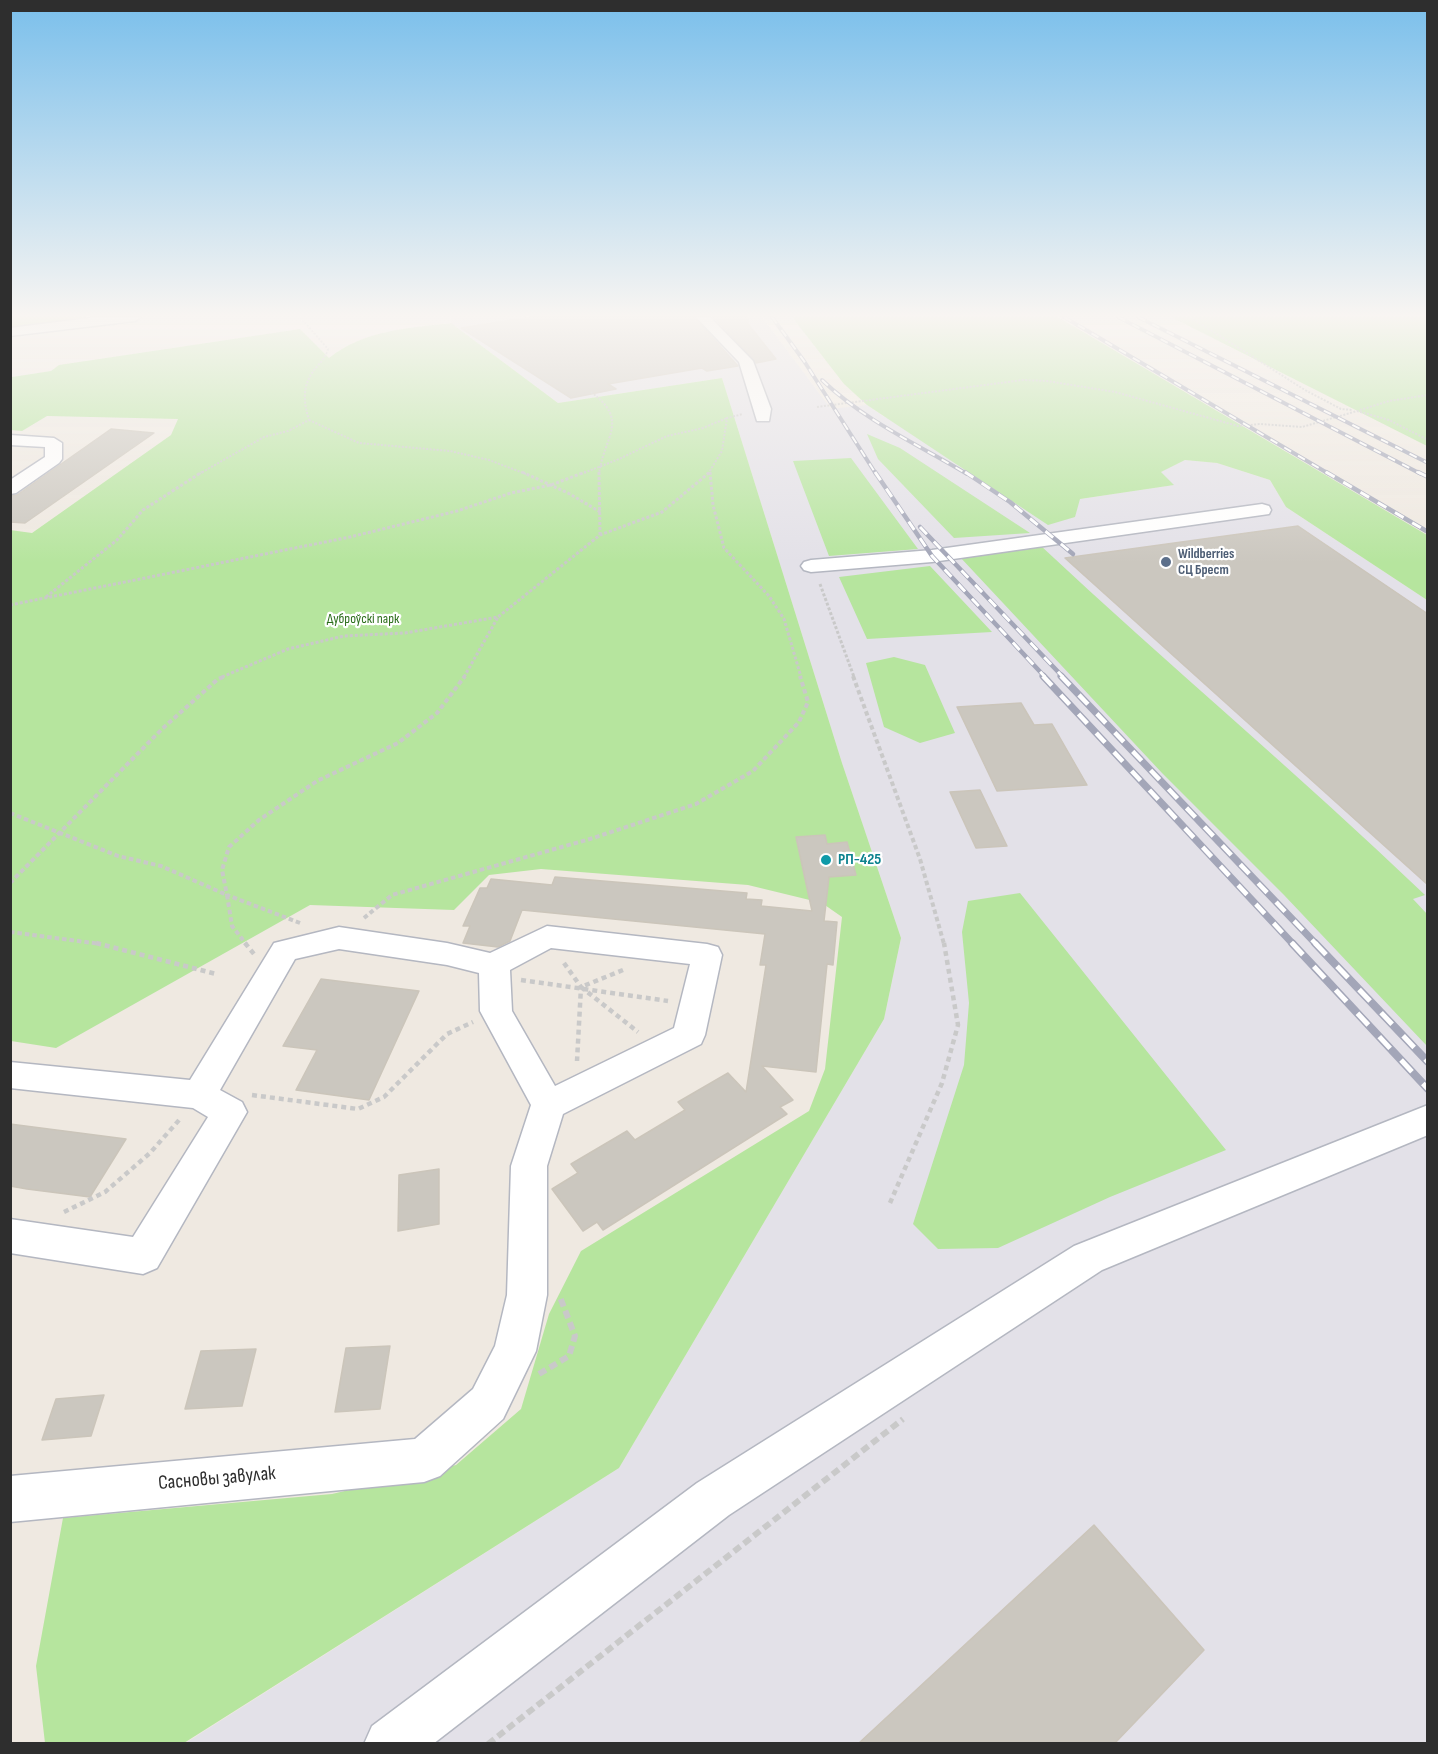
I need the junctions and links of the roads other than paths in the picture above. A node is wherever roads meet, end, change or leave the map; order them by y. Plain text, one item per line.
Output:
1 (758, 399) edge
2 (763, 414) road end
3 (10, 440) edge
4 (10, 489) edge
5 (1262, 510) dead end
6 (813, 566) road end
7 (495, 971) junction
8 (10, 1075) edge
9 (561, 1099) junction
10 (205, 1104) junction
11 (1428, 1119) edge
12 (10, 1236) edge
13 (10, 1498) edge
14 (390, 1743) edge

1 - 2 street
3 - 4 street
5 - 6 street
7 - 9 street
7 - 9 street
7 - 10 street
8 - 10 street
9 - 13 street, Сасновы завулак
10 - 12 street
11 - 14 street

